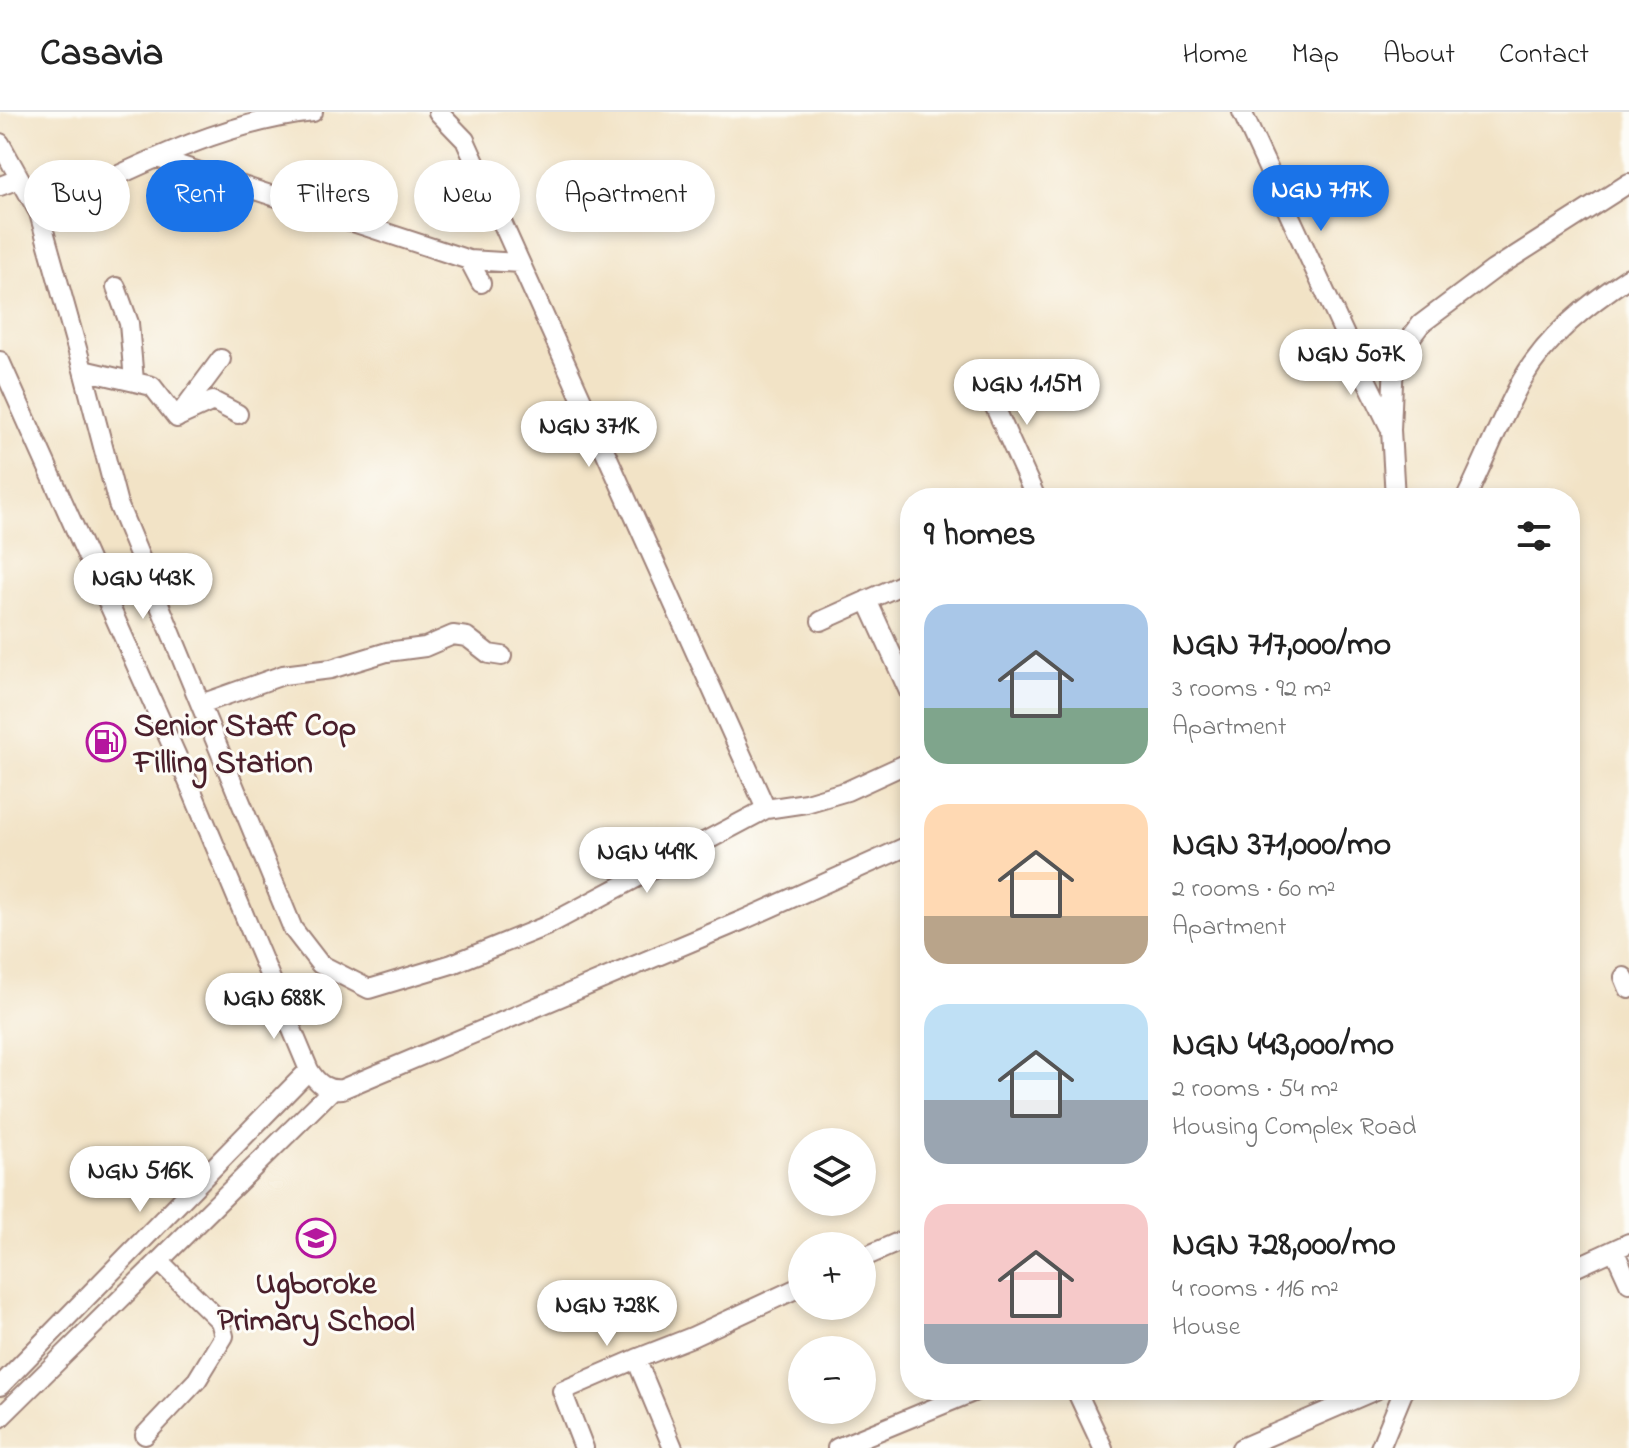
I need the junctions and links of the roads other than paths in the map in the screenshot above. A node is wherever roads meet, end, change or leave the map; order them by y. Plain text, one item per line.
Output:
1 (313, 112) edge
2 (438, 112) edge
3 (1242, 112) edge
4 (248, 116) edge
5 (0, 143) edge
6 (157, 158) junction
7 (130, 171) edge
8 (19, 179) junction
9 (1629, 183) edge
10 (0, 186) edge
11 (24, 188) edge
12 (44, 232) edge
13 (469, 260) junction
14 (520, 263) junction
15 (1629, 277) edge
16 (481, 283) dead end
17 (116, 287) dead end
18 (1350, 346) junction
19 (221, 359) dead end
20 (1394, 360) junction
21 (0, 361) edge
22 (83, 370) junction
23 (980, 374) dead end
24 (134, 381) junction
25 (238, 414) dead end
26 (177, 418) junction
27 (1391, 430) junction
28 (1031, 488) edge
29 (1394, 488) edge
30 (1471, 488) edge
31 (900, 585) edge
32 (867, 600) junction
33 (821, 621) dead end
34 (502, 656) dead end
35 (900, 672) edge
36 (201, 704) junction
37 (900, 767) edge
38 (766, 809) junction
39 (900, 849) edge
40 (309, 1070) junction
41 (332, 1090) junction
42 (900, 1241) edge
43 (1622, 1247) edge
44 (876, 1252) edge
45 (160, 1262) junction
46 (1580, 1266) edge
47 (1629, 1283) edge
48 (788, 1292) edge
49 (636, 1359) junction
50 (0, 1386) edge
51 (954, 1400) edge
52 (1081, 1400) edge
53 (1353, 1400) edge
54 (1400, 1400) edge
55 (0, 1418) edge
56 (145, 1435) dead end
57 (842, 1447) edge
58 (584, 1448) edge
59 (673, 1448) edge
60 (1103, 1448) edge
61 (1241, 1448) edge
62 (1380, 1448) edge

1 - 4 street
2 - 14 street
3 - 18 street
4 - 6 street
5 - 8 street
6 - 7 street
6 - 13 street
8 - 10 street
8 - 11 street
9 - 20 street
12 - 22 street
13 - 14 street
13 - 16 street
14 - 38 street
15 - 30 street
17 - 24 street
18 - 20 street
18 - 27 street
19 - 26 street
20 - 27 street
21 - 40 street
22 - 24 street
22 - 36 street
23 - 28 street
24 - 26 street
25 - 26 street
27 - 29 street
31 - 32 street
32 - 33 street
32 - 35 street
34 - 36 street
36 - 38 street
37 - 38 street
39 - 41 street
40 - 41 street
40 - 50 street
41 - 45 street
42 - 44 street
43 - 46 street
43 - 47 street
45 - 55 street
45 - 56 street
48 - 49 street
49 - 58 street
49 - 59 street
51 - 57 street
52 - 60 street
53 - 61 street
54 - 62 street

